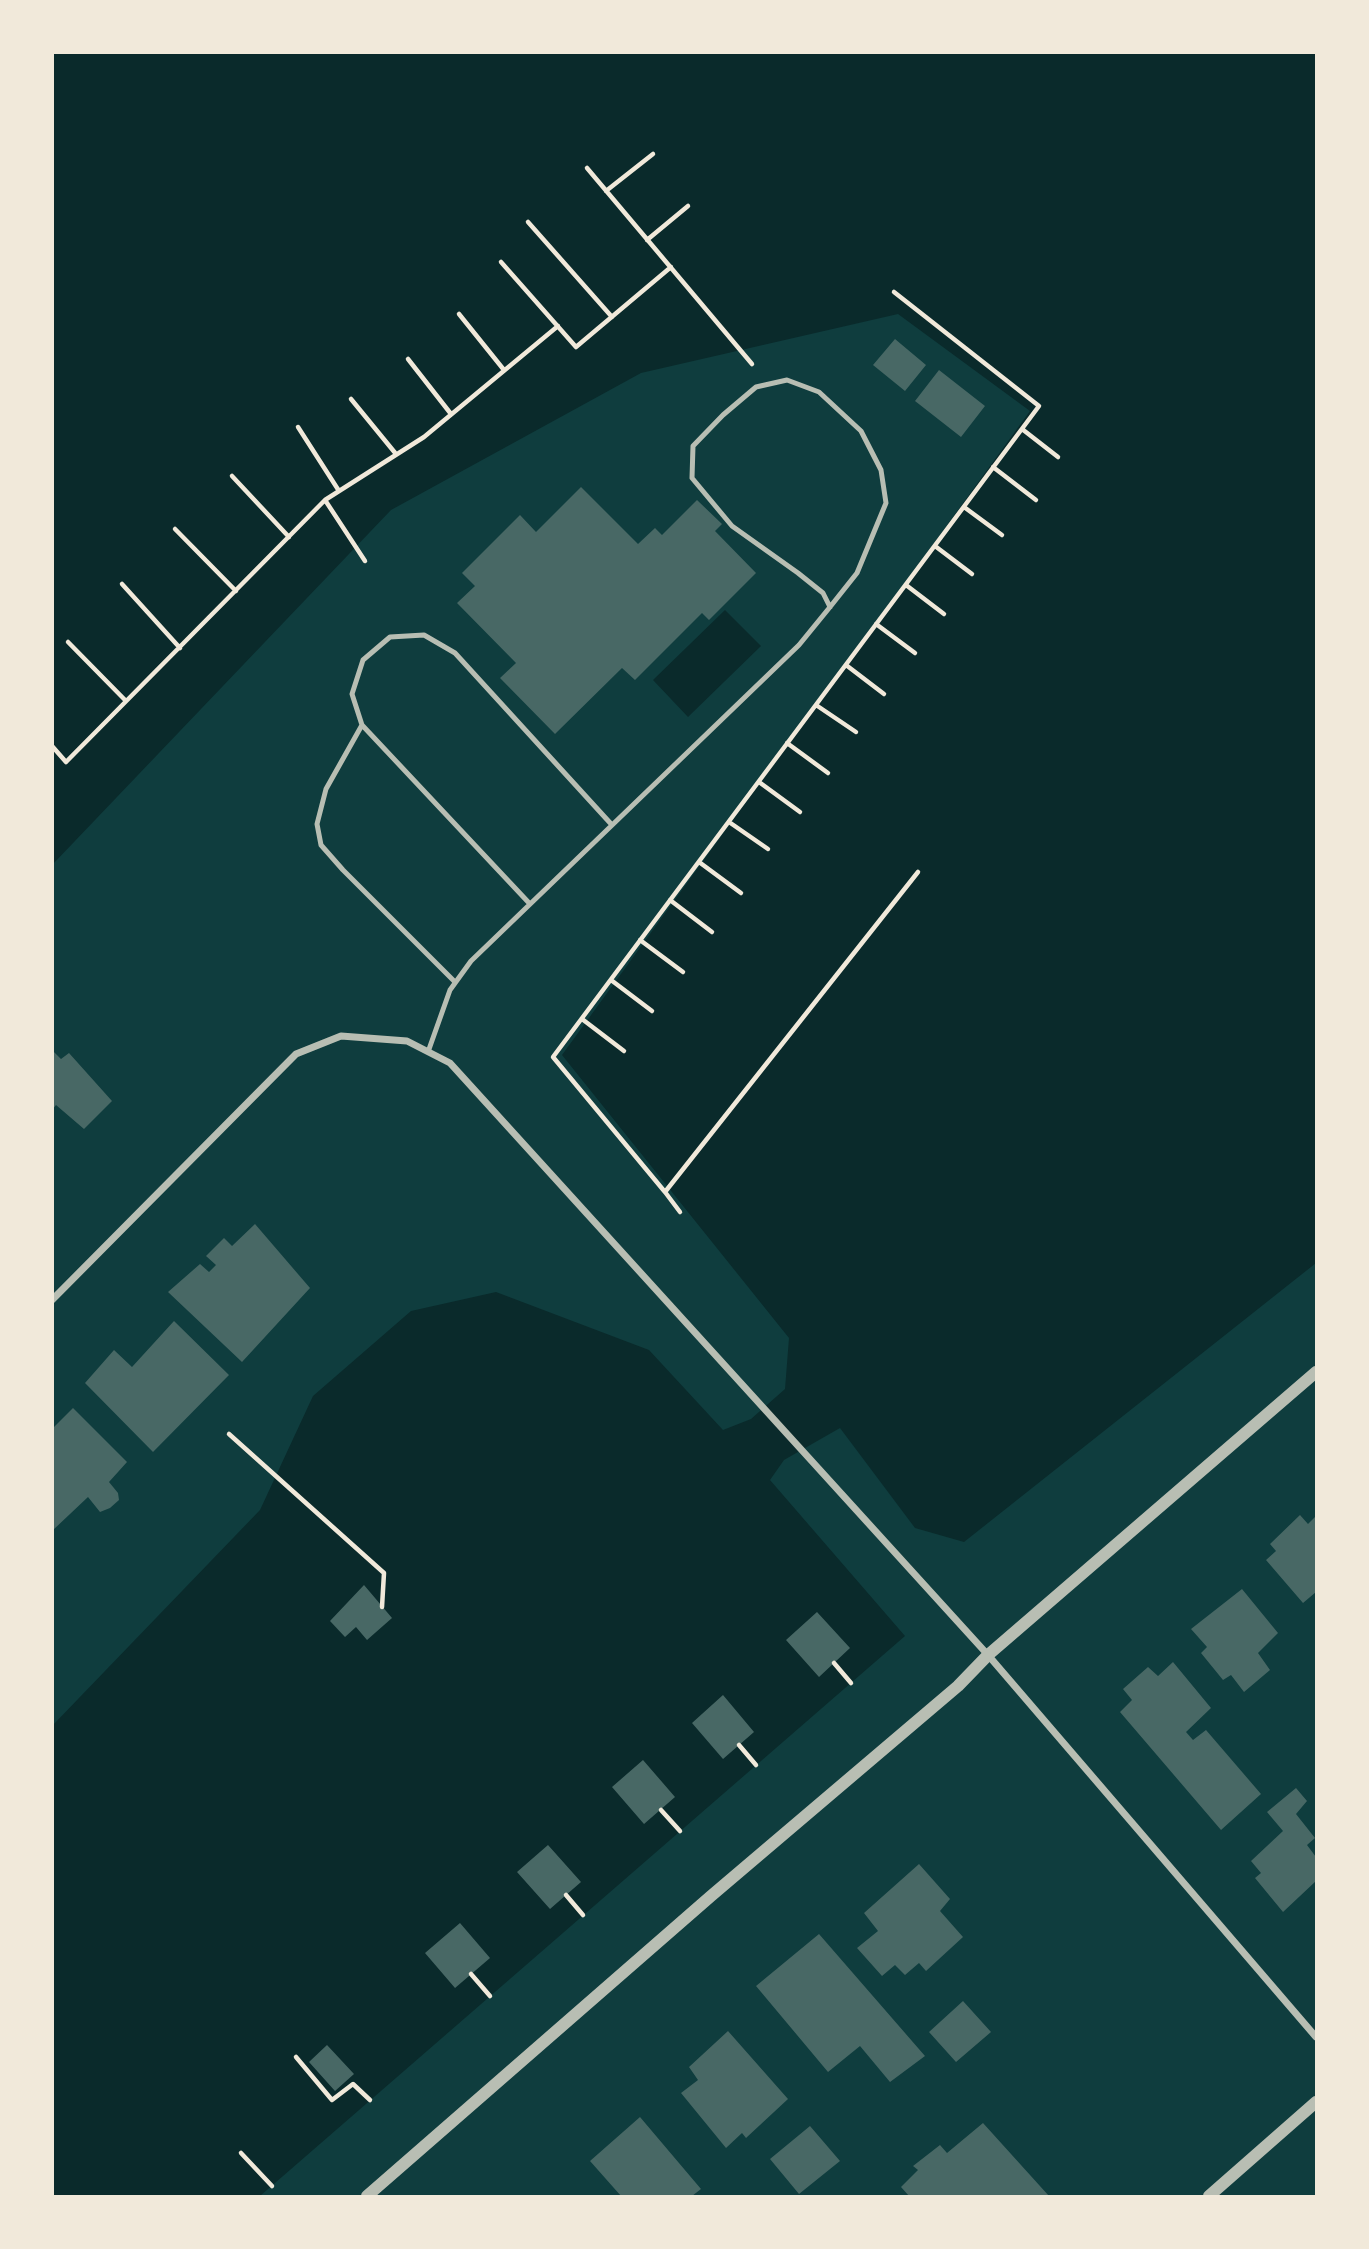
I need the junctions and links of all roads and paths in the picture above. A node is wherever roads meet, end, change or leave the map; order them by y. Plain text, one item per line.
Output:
1 (653, 154) dead end
2 (587, 168) dead end
3 (606, 191) junction
4 (688, 206) dead end
5 (528, 222) dead end
6 (648, 240) junction
7 (502, 262) dead end
8 (671, 267) junction
9 (894, 292) dead end
10 (459, 314) dead end
11 (612, 317) junction
12 (558, 326) junction
13 (408, 359) dead end
14 (752, 364) dead end
15 (504, 370) junction
16 (351, 399) dead end
17 (451, 414) junction
18 (298, 427) dead end
19 (1022, 429) junction
20 (396, 454) junction
21 (1058, 457) dead end
22 (993, 467) junction
23 (232, 476) dead end
24 (340, 491) junction
25 (325, 500) junction
26 (1036, 500) dead end
27 (964, 507) junction
28 (175, 529) dead end
29 (1002, 535) dead end
30 (289, 537) junction
31 (934, 546) junction
32 (365, 561) dead end
33 (972, 574) dead end
34 (122, 584) dead end
35 (906, 585) junction
36 (236, 591) junction
37 (830, 607) junction
38 (944, 614) dead end
39 (876, 624) junction
40 (68, 642) dead end
41 (180, 648) junction
42 (915, 653) dead end
43 (846, 664) junction
44 (884, 694) dead end
45 (126, 701) junction
46 (816, 705) junction
47 (362, 725) junction
48 (856, 732) dead end
49 (788, 743) junction
50 (54, 750) edge
51 (828, 773) dead end
52 (759, 782) junction
53 (800, 812) dead end
54 (729, 822) junction
55 (612, 825) junction
56 (768, 849) dead end
57 (699, 862) junction
58 (918, 872) dead end
59 (741, 893) dead end
60 (670, 900) junction
61 (530, 904) junction
62 (712, 932) dead end
63 (640, 940) junction
64 (683, 972) dead end
65 (611, 980) junction
66 (455, 982) junction
67 (652, 1011) dead end
68 (582, 1019) junction
69 (624, 1051) dead end
70 (428, 1052) junction
71 (664, 1192) junction
72 (680, 1212) dead end
73 (52, 1300) edge
74 (1317, 1372) edge
75 (229, 1434) dead end
76 (382, 1607) dead end
77 (988, 1655) junction
78 (834, 1663) dead end
79 (851, 1683) dead end
80 (739, 1745) dead end
81 (756, 1765) dead end
82 (660, 1810) dead end
83 (680, 1831) dead end
84 (566, 1895) dead end
85 (583, 1915) dead end
86 (471, 1974) dead end
87 (490, 1996) dead end
88 (1317, 2037) edge
89 (296, 2057) dead end
90 (370, 2100) dead end
91 (1317, 2102) edge
92 (241, 2153) dead end
93 (272, 2186) dead end
94 (367, 2196) edge
95 (1209, 2196) edge

1 - 3 path
2 - 3 path
3 - 6 path
4 - 6 path
5 - 11 path
6 - 8 path
7 - 12 path
8 - 11 path
8 - 14 path
9 - 19 path
10 - 15 path
11 - 12 path
12 - 15 path
13 - 17 path
15 - 17 path
16 - 20 path
17 - 20 path
18 - 24 path
19 - 21 path
19 - 22 path
20 - 24 path
22 - 26 path
22 - 27 path
23 - 30 path
24 - 25 path
25 - 30 path
25 - 32 path
27 - 29 path
27 - 31 path
28 - 36 path
30 - 36 path
31 - 33 path
31 - 35 path
34 - 41 path
35 - 38 path
35 - 39 path
36 - 41 path
37 - 37 lane
37 - 55 lane
39 - 42 path
39 - 43 path
40 - 45 path
41 - 45 path
43 - 44 path
43 - 46 path
45 - 50 path
46 - 48 path
46 - 49 path
47 - 55 lane
47 - 61 lane
47 - 66 lane
49 - 51 path
49 - 52 path
52 - 53 path
52 - 54 path
54 - 56 path
54 - 57 path
55 - 61 lane
57 - 59 path
57 - 60 path
58 - 71 path
60 - 62 path
60 - 63 path
61 - 66 lane
63 - 64 path
63 - 65 path
65 - 67 path
65 - 68 path
66 - 70 lane
68 - 69 path
68 - 71 path
70 - 73 street
70 - 77 street
71 - 72 path
74 - 77 street
75 - 76 path
77 - 88 street
77 - 94 street
78 - 79 path
80 - 81 path
82 - 83 path
84 - 85 path
86 - 87 path
89 - 90 path
91 - 95 street
92 - 93 path

